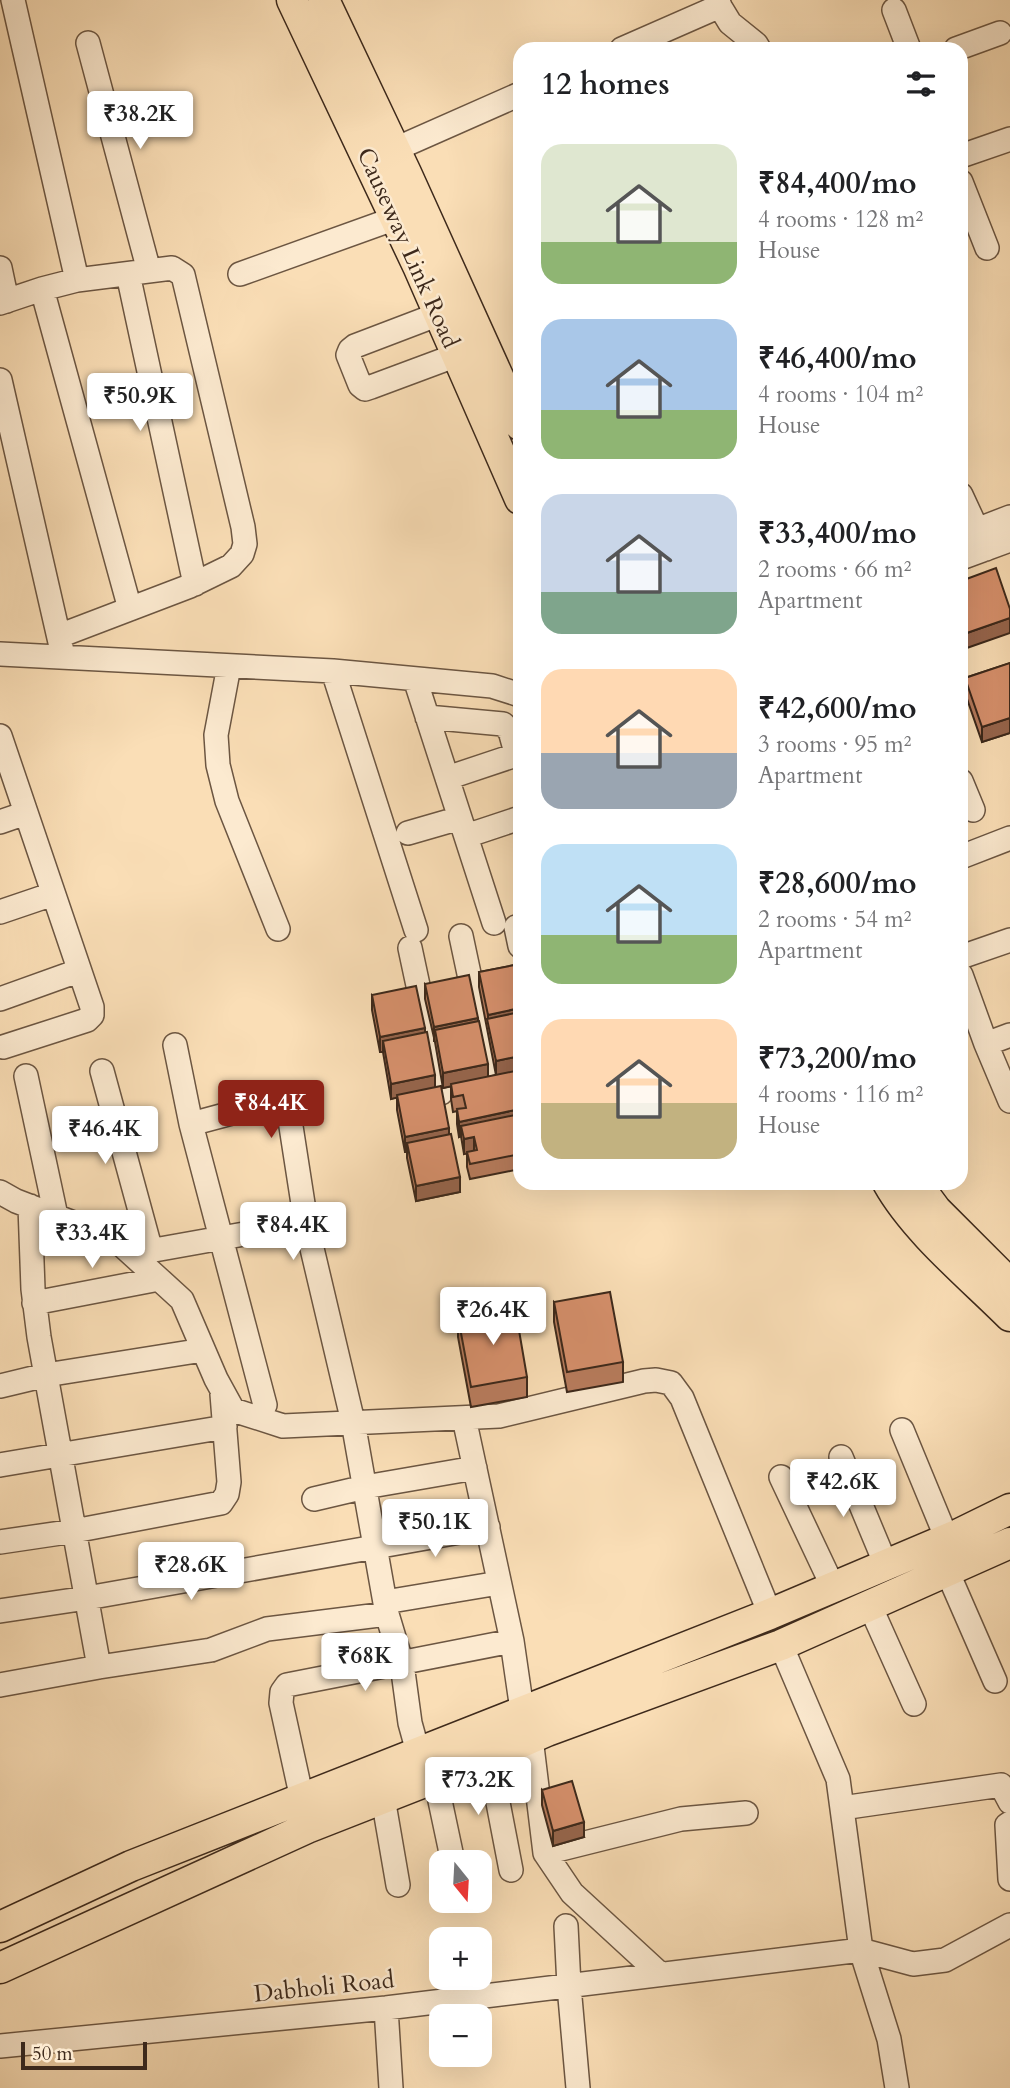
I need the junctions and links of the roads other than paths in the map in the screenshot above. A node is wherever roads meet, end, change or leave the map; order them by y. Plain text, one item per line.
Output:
1 (13, 0) edge
2 (292, 0) edge
3 (324, 0) edge
4 (718, 3) edge
5 (894, 10) dead end
6 (1000, 33) dead end
7 (637, 42) edge
8 (754, 42) edge
9 (906, 42) edge
10 (88, 43) dead end
11 (968, 45) edge
12 (513, 97) edge
13 (1010, 139) edge
14 (968, 154) edge
15 (382, 155) junction
16 (968, 199) edge
17 (396, 218) junction
18 (987, 248) dead end
19 (0, 268) edge
20 (139, 272) junction
21 (240, 274) dead end
22 (78, 280) junction
23 (42, 289) junction
24 (3, 302) edge
25 (439, 314) junction
26 (457, 355) junction
27 (0, 380) edge
28 (513, 410) edge
29 (513, 483) edge
30 (1010, 517) edge
31 (968, 518) edge
32 (974, 538) edge
33 (1010, 540) edge
34 (195, 584) junction
35 (130, 609) junction
36 (61, 647) junction
37 (0, 654) edge
38 (229, 666) junction
39 (334, 671) junction
40 (415, 679) junction
41 (513, 682) edge
42 (492, 686) junction
43 (513, 693) edge
44 (427, 717) junction
45 (0, 736) edge
46 (513, 742) edge
47 (513, 752) edge
48 (447, 778) junction
49 (968, 798) edge
50 (973, 810) dead end
51 (26, 813) junction
52 (513, 819) edge
53 (0, 822) edge
54 (463, 827) junction
55 (408, 833) dead end
56 (1010, 838) edge
57 (968, 854) edge
58 (53, 894) junction
59 (0, 912) edge
60 (278, 929) dead end
61 (510, 932) edge
62 (461, 936) dead end
63 (1010, 940) edge
64 (968, 955) edge
65 (78, 971) junction
66 (496, 979) edge
67 (471, 984) junction
68 (968, 994) edge
69 (421, 995) junction
70 (0, 999) edge
71 (398, 1000) edge
72 (1010, 1035) edge
73 (986, 1044) junction
74 (175, 1045) dead end
75 (3, 1047) dead end
76 (102, 1071) dead end
77 (26, 1076) dead end
78 (441, 1093) junction
79 (418, 1098) edge
80 (1010, 1101) edge
81 (191, 1124) junction
82 (892, 1190) edge
83 (921, 1190) edge
84 (0, 1192) edge
85 (30, 1206) junction
86 (56, 1216) junction
87 (306, 1223) junction
88 (220, 1239) junction
89 (141, 1252) junction
90 (159, 1279) junction
91 (1010, 1284) edge
92 (34, 1303) junction
93 (1010, 1316) edge
94 (203, 1350) junction
95 (46, 1376) junction
96 (0, 1386) edge
97 (222, 1391) junction
98 (265, 1405) dead end
99 (464, 1418) junction
100 (354, 1422) junction
101 (225, 1427) junction
102 (902, 1430) dead end
103 (61, 1454) junction
104 (841, 1457) dead end
105 (0, 1465) edge
106 (475, 1468) junction
107 (781, 1477) dead end
108 (365, 1487) junction
109 (314, 1499) dead end
110 (1010, 1509) edge
111 (488, 1527) junction
112 (74, 1531) junction
113 (947, 1539) junction
114 (0, 1542) edge
115 (1010, 1543) edge
116 (375, 1547) junction
117 (886, 1565) junction
118 (947, 1571) junction
119 (499, 1583) junction
120 (833, 1587) junction
121 (87, 1598) junction
122 (870, 1605) junction
123 (386, 1608) junction
124 (0, 1611) edge
125 (770, 1614) junction
126 (512, 1641) junction
127 (781, 1645) junction
128 (402, 1664) junction
129 (99, 1667) junction
130 (995, 1681) dead end
131 (0, 1685) edge
132 (914, 1704) dead end
133 (526, 1724) junction
134 (418, 1752) junction
135 (489, 1756) junction
136 (435, 1777) junction
137 (383, 1798) junction
138 (303, 1799) junction
139 (1010, 1802) edge
140 (842, 1808) junction
141 (746, 1813) dead end
142 (1010, 1823) edge
143 (450, 1850) edge
144 (545, 1853) junction
145 (511, 1870) dead end
146 (1010, 1879) edge
147 (398, 1885) dead end
148 (1010, 1925) edge
149 (566, 1926) dead end
150 (0, 1927) edge
151 (861, 1950) junction
152 (0, 1968) edge
153 (660, 1974) junction
154 (569, 1986) junction
155 (386, 2008) junction
156 (0, 2046) edge
157 (391, 2088) edge
158 (578, 2088) edge
159 (897, 2088) edge

1 - 22 street
2 - 15 main road, Causeway Link Road
3 - 15 main road
4 - 7 street
4 - 8 street
5 - 9 street
6 - 11 street
10 - 20 street
12 - 15 street
13 - 14 street
15 - 17 main road, Causeway Link Road
15 - 28 main road, Causeway Link Road
16 - 18 street
17 - 21 street
17 - 25 main road, Causeway Link Road
19 - 24 street
20 - 22 street
20 - 34 street
20 - 34 street
22 - 23 street
23 - 24 street
23 - 35 street
25 - 26 main road, Causeway Link Road
25 - 26 street
26 - 29 main road, Causeway Link Road
27 - 36 street
30 - 32 street
31 - 32 street
32 - 33 street
34 - 35 street
35 - 36 street
36 - 37 street
36 - 38 street
38 - 39 street
38 - 60 street
39 - 40 street
39 - 69 street
40 - 42 street
40 - 44 street
41 - 42 street
42 - 43 street
44 - 46 street
44 - 48 street
45 - 51 street
47 - 48 street
48 - 54 street
49 - 50 street
51 - 53 street
51 - 58 street
52 - 54 street
54 - 55 street
54 - 61 street
56 - 57 street
58 - 59 street
58 - 65 street
62 - 67 street
63 - 64 street
65 - 70 street
65 - 75 street
66 - 67 street
67 - 69 street
67 - 78 street
68 - 73 street
69 - 71 street
69 - 78 street
72 - 73 street
73 - 80 street
74 - 81 street
76 - 89 street
77 - 86 street
78 - 79 street
81 - 87 street
81 - 88 street
82 - 93 main road
83 - 91 main road
84 - 85 street
85 - 86 street
85 - 92 street
86 - 89 street
87 - 88 street
87 - 100 street
88 - 89 street
88 - 98 street
89 - 90 street
90 - 92 street
90 - 94 street
92 - 95 street
94 - 95 street
94 - 97 street
95 - 96 street
95 - 103 street
97 - 100 street
97 - 101 street
99 - 100 street
99 - 106 street
99 - 125 street
100 - 108 street
101 - 103 street
101 - 112 street
102 - 113 street
103 - 105 street
103 - 112 street
104 - 117 street
106 - 108 street
106 - 111 street
107 - 120 street
108 - 109 street
108 - 116 street
110 - 113 main road
111 - 116 street
111 - 119 street
112 - 114 street
112 - 121 street
113 - 117 main road
115 - 118 main road
116 - 121 street
116 - 123 street
117 - 120 main road
118 - 122 main road
118 - 130 street
119 - 123 street
119 - 126 street
120 - 125 main road
121 - 124 street
121 - 129 street
122 - 127 main road
122 - 132 street
123 - 128 street
123 - 129 street
125 - 133 main road
126 - 128 street
126 - 133 street
127 - 133 main road
127 - 140 street
128 - 134 street
128 - 138 street
129 - 131 street
133 - 134 main road
133 - 135 main road
133 - 144 street
134 - 138 main road
135 - 136 main road
135 - 145 street
136 - 137 main road
136 - 143 street
137 - 147 street
137 - 152 main road
138 - 150 main road
139 - 140 street
140 - 151 street
141 - 144 street
142 - 146 street
144 - 153 street
148 - 151 street
149 - 154 street
151 - 153 street, Dabholi Road
151 - 159 street
153 - 154 street, Dabholi Road
154 - 155 street, Dabholi Road
154 - 158 street
155 - 156 street, Dabholi Road
155 - 157 street

